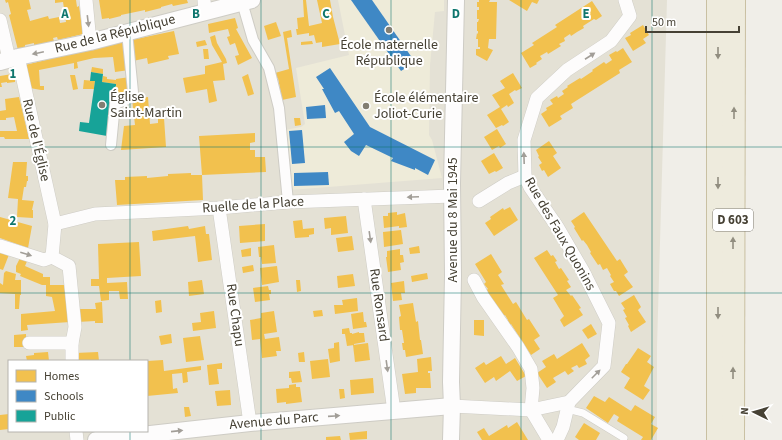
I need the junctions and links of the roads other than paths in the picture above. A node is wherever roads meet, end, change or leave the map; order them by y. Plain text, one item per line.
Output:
1 (86, 0) edge
2 (456, 0) edge
3 (625, 0) edge
4 (718, 0) edge
5 (734, 0) edge
6 (247, 1) edge
7 (205, 6) edge
8 (0, 20) edge
9 (127, 32) junction
10 (90, 42) junction
11 (9, 59) edge
12 (111, 145) dead end
13 (525, 176) junction
14 (452, 196) junction
15 (364, 198) junction
16 (479, 201) dead end
17 (288, 202) junction
18 (219, 208) junction
19 (55, 224) junction
20 (0, 246) edge
21 (52, 257) junction
22 (474, 280) dead end
23 (29, 343) dead end
24 (72, 343) junction
25 (72, 360) edge
26 (568, 405) junction
27 (452, 406) junction
28 (531, 410) junction
29 (394, 411) junction
30 (250, 423) junction
31 (624, 438) dead end
32 (550, 439) edge
33 (96, 440) edge
34 (451, 440) edge
35 (718, 440) edge
36 (733, 440) edge

1 -> 10 street
2 - 14 street, Avenue du 8 Mai 1945
13 -> 3 street, Rue des Faux Quonins
4 -> 35 highway, D 603
36 -> 5 highway, D 603
6 - 7 street, Rue de la République
6 - 17 street
7 - 9 street, Rue de la République
8 - 11 street, Rue de l'Église
9 - 10 street, Rue de la République
9 - 12 street
10 -> 11 street, Rue de la République
11 - 19 street, Rue de l'Église
13 - 16 street
26 -> 13 street, Rue des Faux Quonins
14 -> 15 street, Ruelle de la Place
14 - 27 street, Avenue du 8 Mai 1945
15 - 17 street, Ruelle de la Place
15 -> 29 street, Rue Ronsard
17 - 18 street, Ruelle de la Place
18 - 19 street, Ruelle de la Place
18 - 30 street, Rue Chapu
19 - 21 street, Rue de l'Église
20 -> 21 street
21 - 24 street
22 - 28 street
23 - 24 street
24 - 25 street
26 - 28 street
26 - 31 lane
26 - 32 street
27 - 28 street
27 - 29 street, Avenue du Parc
27 - 34 street, Avenue du 8 Mai 1945
28 - 32 street
30 -> 29 street, Avenue du Parc
33 -> 30 street, Avenue du Parc

